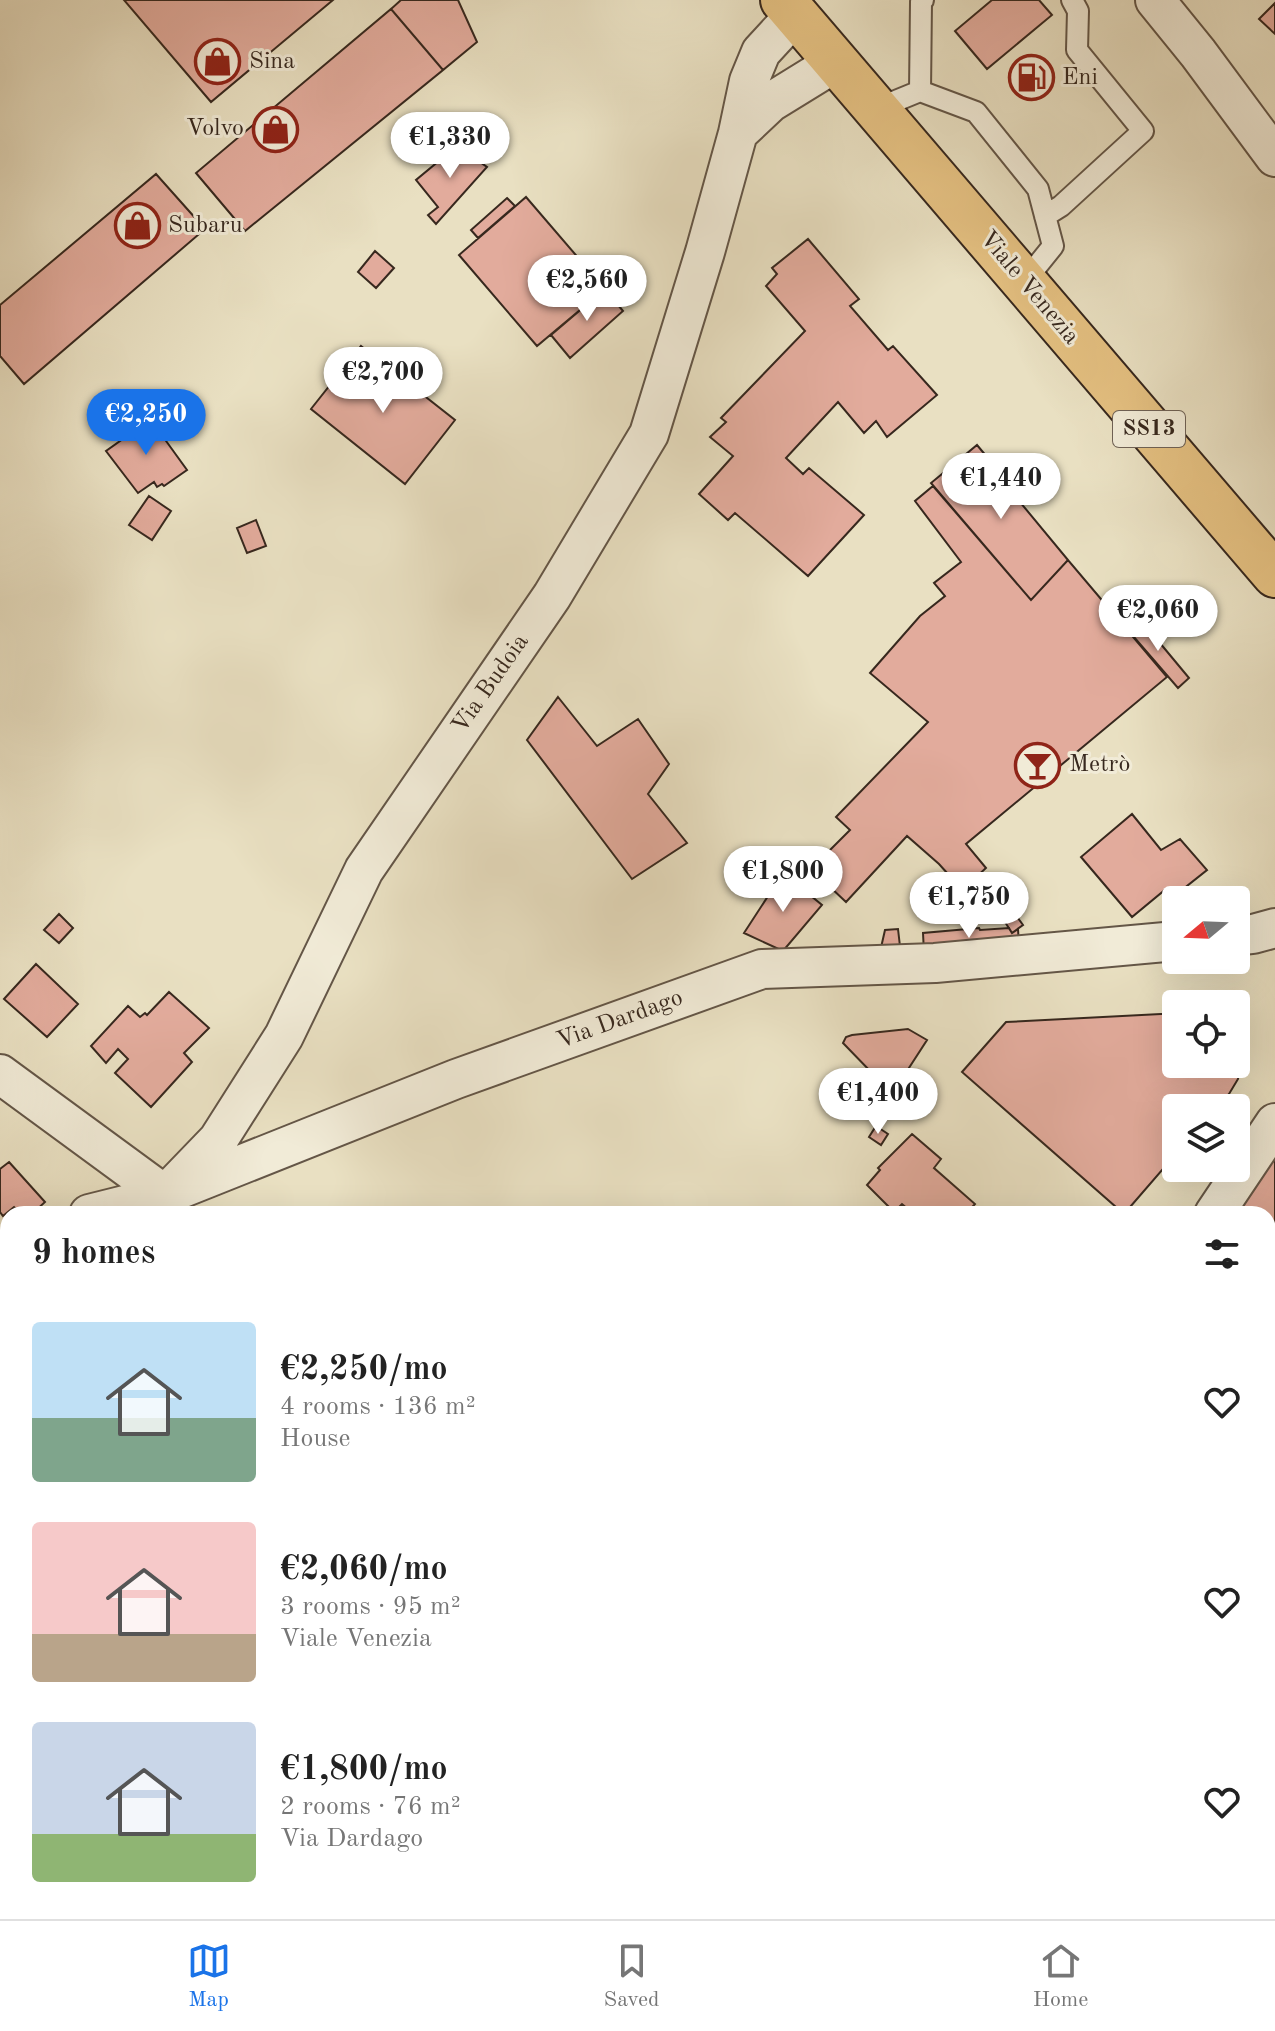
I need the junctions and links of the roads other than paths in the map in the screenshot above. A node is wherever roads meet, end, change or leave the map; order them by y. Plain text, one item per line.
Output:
1 (923, 0) edge
2 (1072, 0) edge
3 (1155, 0) edge
4 (1192, 0) edge
5 (789, 7) edge
6 (1198, 53) junction
7 (836, 62) junction
8 (920, 91) junction
9 (876, 109) junction
10 (738, 133) junction
11 (1275, 157) edge
12 (1045, 216) junction
13 (1024, 282) junction
14 (1275, 575) edge
15 (1275, 928) edge
16 (1250, 934) edge
17 (1162, 942) edge
18 (0, 1074) edge
19 (1275, 1123) edge
20 (157, 1204) edge
21 (1219, 1206) edge

1 - 8 lane
2 - 12 lane
3 - 6 street
4 - 6 street
5 - 7 main road, Viale Venezia / SS13
5 - 10 street, Via Budoia
6 - 11 street
7 - 9 main road, Viale Venezia / SS13
7 - 10 street
8 - 9 lane
8 - 12 lane
9 - 13 main road, Viale Venezia / SS13
10 - 20 street, Via Budoia
12 - 13 lane
13 - 14 main road, Viale Venezia / SS13
15 - 16 street
17 - 20 street, Via Dardago
18 - 20 street
19 - 21 street

